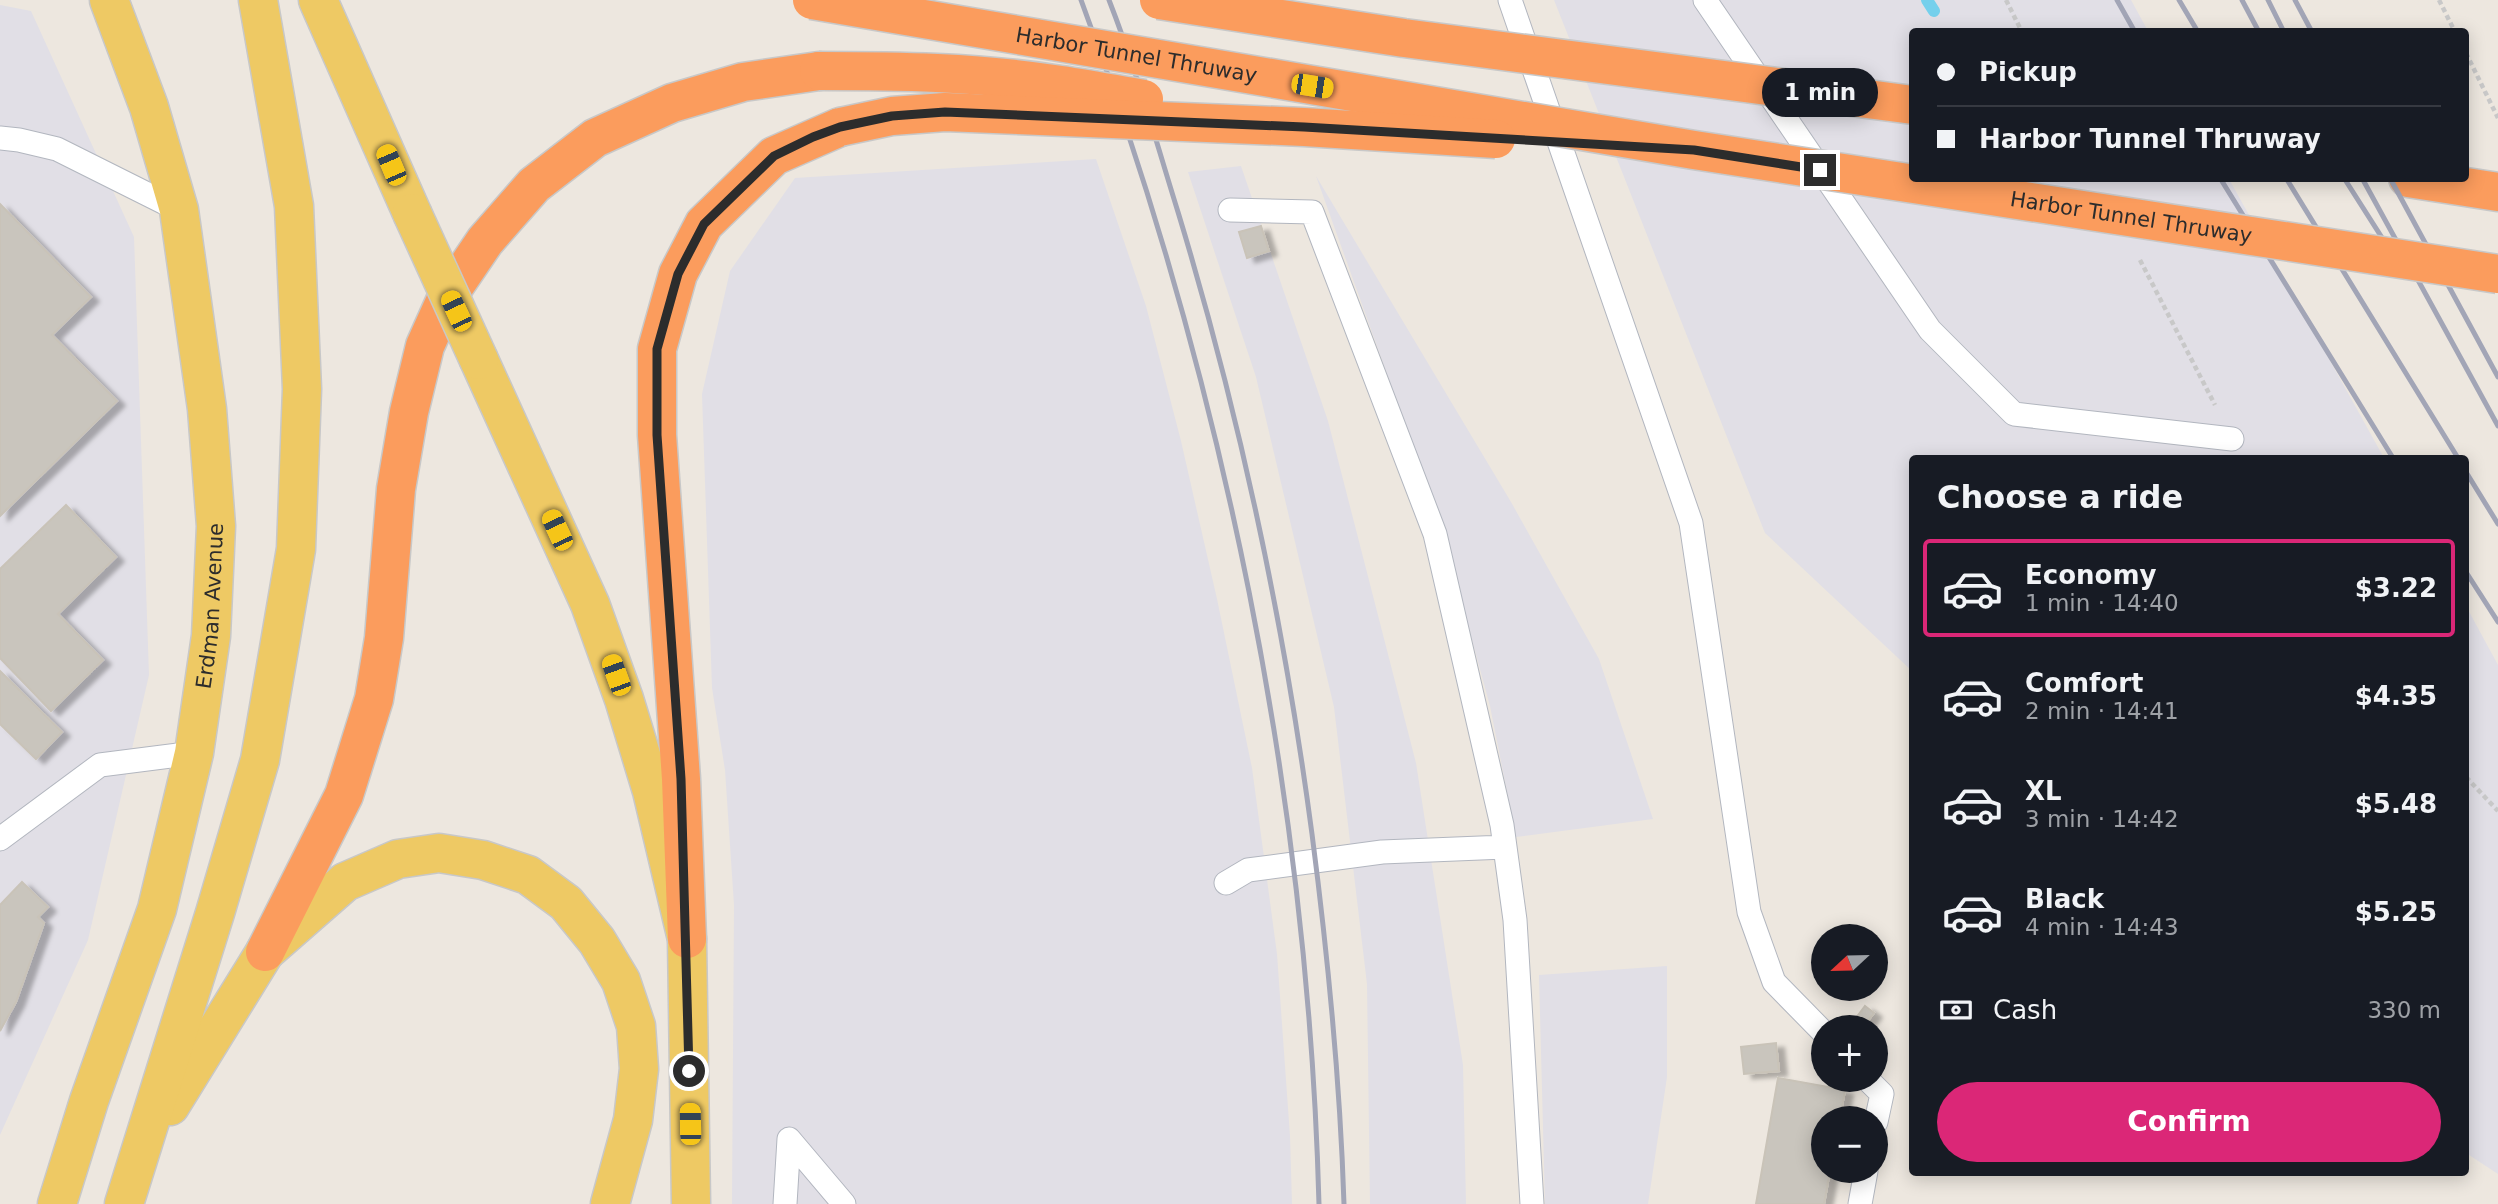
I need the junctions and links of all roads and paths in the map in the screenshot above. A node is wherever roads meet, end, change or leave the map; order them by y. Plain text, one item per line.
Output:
1 (812, 0) edge
2 (1159, 0) edge
3 (1510, 0) edge
4 (1705, 0) edge
5 (2006, 0) edge
6 (2439, 0) edge
7 (111, 4) edge
8 (260, 9) edge
9 (323, 10) edge
10 (2020, 28) edge
11 (2453, 28) edge
12 (2469, 59) edge
13 (1909, 104) edge
14 (2498, 118) edge
15 (1304, 127) junction
16 (0, 138) edge
17 (1694, 150) junction
18 (2434, 182) edge
19 (2498, 192) edge
20 (179, 210) junction
21 (1230, 210) dead end
22 (2136, 253) dead end
23 (2498, 274) edge
24 (2232, 439) joint
25 (194, 753) junction
26 (2469, 780) edge
27 (2498, 811) edge
28 (0, 839) edge
29 (1505, 847) junction
30 (1226, 883) dead end
31 (687, 939) junction
32 (265, 952) junction
33 (1811, 1020) edge
34 (139, 1156) junction
35 (1864, 1183) edge
36 (57, 1204) edge
37 (124, 1204) edge
38 (610, 1204) edge
39 (691, 1204) edge
40 (785, 1204) edge
41 (844, 1204) edge
42 (1532, 1204) edge
43 (1860, 1204) edge

1 - 17 highway, Harbor Tunnel Thruway, bridge
2 - 13 highway, bridge
3 - 33 lane
4 - 24 lane
5 - 10 path
6 - 11 path
7 - 20 main road, Erdman Avenue
8 - 34 main road
9 - 31 main road, bridge
12 - 14 path
15 - 17 highway, bridge
15 - 31 highway, bridge
15 - 32 highway, bridge
16 - 20 lane
17 - 23 highway, Harbor Tunnel Thruway, bridge
18 - 19 highway
20 - 25 main road, Erdman Avenue
21 - 29 lane
22 - 24 path
25 - 28 lane
25 - 36 main road, Erdman Avenue
26 - 27 path
29 - 30 lane
29 - 42 lane
31 - 39 main road
32 - 34 main road
32 - 38 main road
34 - 37 main road
35 - 43 lane
40 - 41 lane

